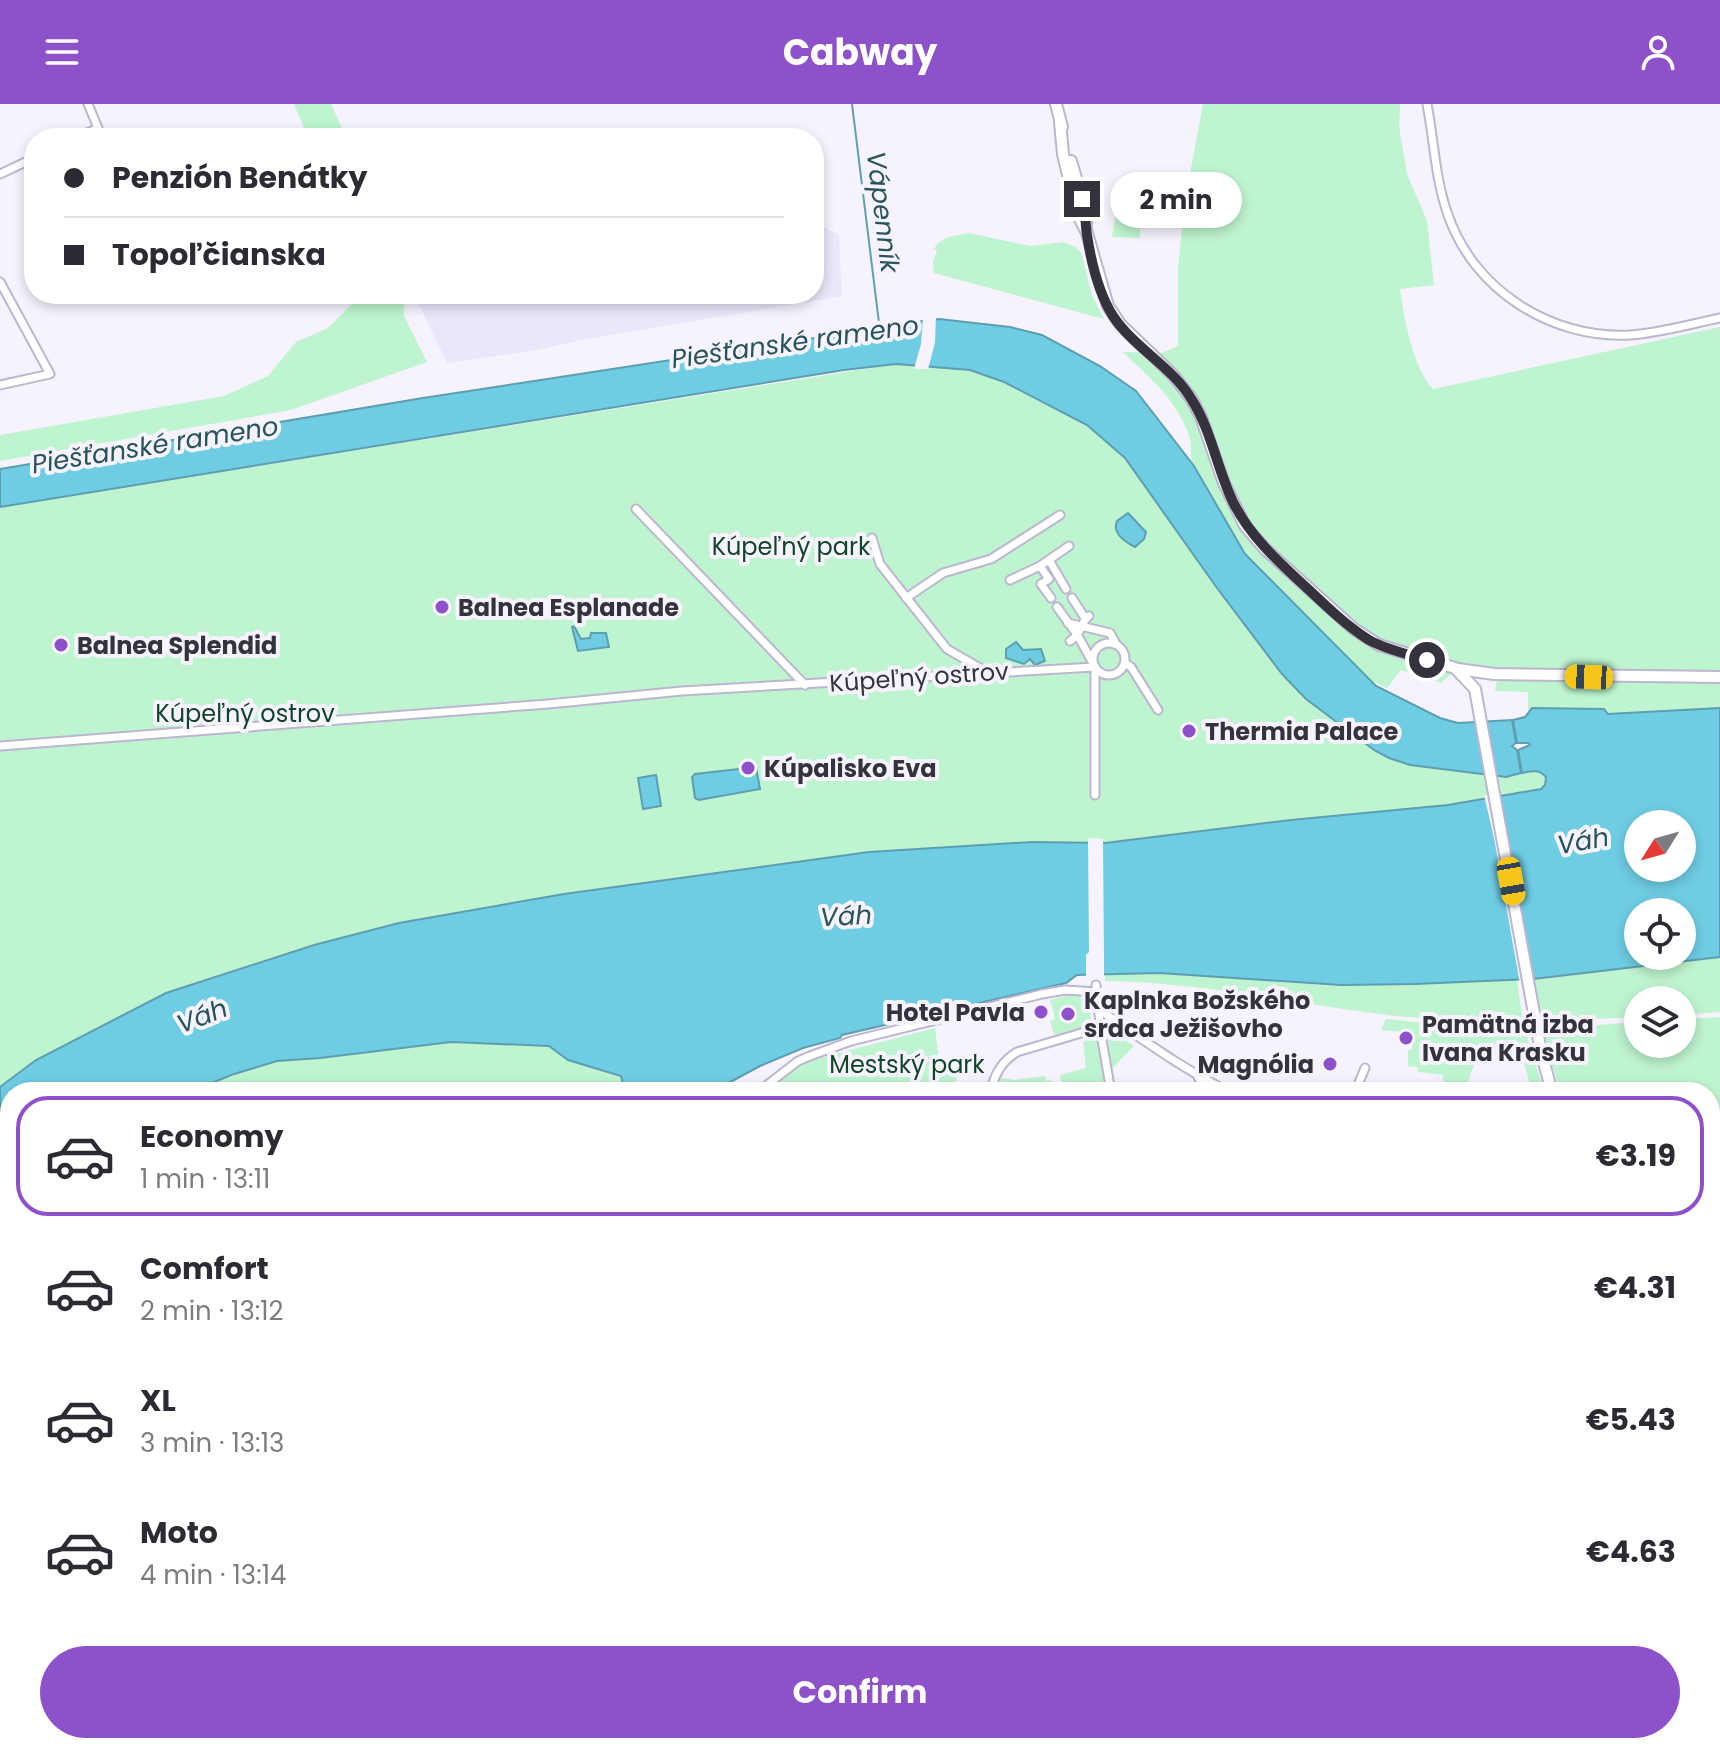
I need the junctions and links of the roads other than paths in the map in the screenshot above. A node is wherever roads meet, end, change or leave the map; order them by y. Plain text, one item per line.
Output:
1 (88, 104) edge
2 (1056, 104) edge
3 (1427, 104) edge
4 (98, 128) edge
5 (24, 163) edge
6 (0, 174) edge
7 (0, 282) edge
8 (1720, 318) edge
9 (0, 385) edge
10 (636, 509) dead end
11 (1060, 515) dead end
12 (872, 538) dead end
13 (1069, 546) dead end
14 (1049, 560) junction
15 (1036, 568) junction
16 (1057, 573) junction
17 (1049, 579) junction
18 (1010, 580) dead end
19 (1041, 584) junction
20 (1066, 589) dead end
21 (906, 598) junction
22 (1051, 598) dead end
23 (1072, 598) dead end
24 (1057, 607) dead end
25 (1086, 620) junction
26 (1068, 623) junction
27 (1114, 635) junction
28 (1078, 636) junction
29 (1070, 641) dead end
30 (1125, 663) junction
31 (1095, 667) junction
32 (1455, 668) junction
33 (987, 672) junction
34 (1494, 674) junction
35 (1720, 677) edge
36 (805, 685) junction
37 (1475, 689) junction
38 (1158, 710) dead end
39 (0, 746) edge
40 (1094, 791) dead end
41 (1098, 1009) junction
42 (1109, 1016) junction
43 (1102, 1026) junction
44 (1131, 1033) junction
45 (1365, 1068) dead end
46 (1197, 1075) junction
47 (771, 1082) edge
48 (993, 1082) edge
49 (1110, 1082) edge
50 (1201, 1082) edge
51 (1208, 1082) edge
52 (1359, 1082) edge
53 (1550, 1082) edge

1 - 4 street
2 - 32 main road
3 - 8 street
5 - 6 street
7 - 9 street
10 - 36 street
11 - 21 street
12 - 21 street
13 - 14 street
14 - 15 street
14 - 16 street
15 - 17 street
15 - 18 street
15 - 19 street
16 - 17 street
16 - 20 street
17 - 19 street
19 - 22 street
21 - 33 street
23 - 25 street
24 - 26 street
25 - 26 street
25 - 27 street
25 - 28 street
26 - 28 street
27 - 30 street
27 - 31 street
28 - 29 street
28 - 31 street
30 - 31 street
30 - 38 street
31 - 33 street, Kúpeľný ostrov
31 - 40 street
32 - 34 main road
32 - 37 main road
33 - 36 street, Kúpeľný ostrov
34 - 35 main road
34 - 37 main road
36 - 39 street, Kúpeľný ostrov
37 - 53 main road
41 - 42 street
41 - 43 street
41 - 47 street
42 - 43 street
42 - 44 street
43 - 44 street
43 - 48 street
43 - 49 street
44 - 46 street
45 - 52 street
46 - 50 street
46 - 51 street

